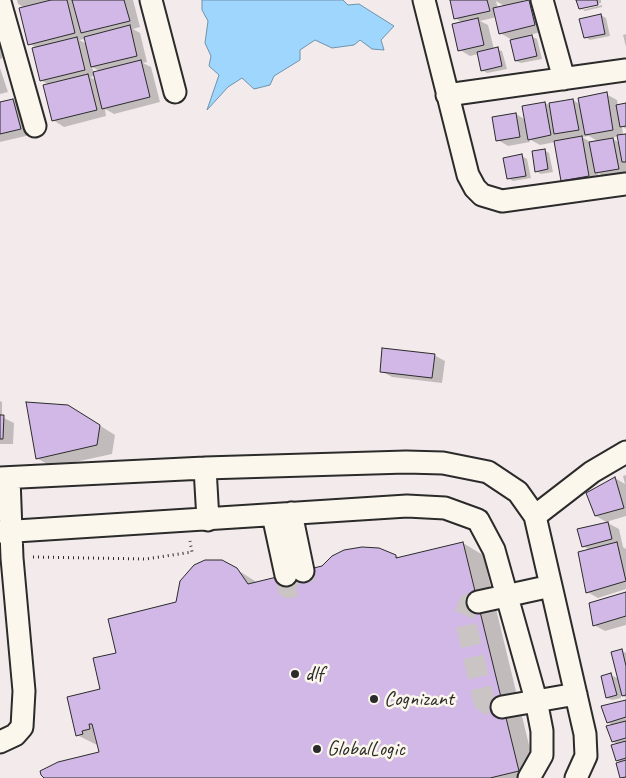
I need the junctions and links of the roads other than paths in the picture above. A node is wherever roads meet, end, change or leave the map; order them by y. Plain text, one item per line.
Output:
1 (151, 0) edge
2 (424, 0) edge
3 (542, 0) edge
4 (0, 2) edge
5 (626, 70) edge
6 (564, 79) junction
7 (175, 92) dead end
8 (447, 95) junction
9 (35, 126) dead end
10 (626, 184) edge
11 (626, 452) edge
12 (205, 468) junction
13 (4, 478) edge
14 (282, 514) junction
15 (535, 516) junction
16 (208, 520) junction
17 (5, 532) edge
18 (294, 573) tunnel mouth
19 (551, 586) junction
20 (506, 596) junction
21 (478, 602) tunnel mouth
22 (576, 694) junction
23 (536, 700) junction
24 (502, 707) tunnel mouth
25 (0, 742) edge
26 (529, 778) edge
27 (576, 778) edge

1 - 7 street
2 - 8 street
3 - 6 street
4 - 9 street
5 - 6 street
6 - 8 street
8 - 10 street
11 - 15 street
12 - 13 street
12 - 15 street
12 - 16 street
13 - 17 street
14 - 16 street
14 - 18 street
14 - 20 street
15 - 19 street
16 - 17 street
17 - 25 street
19 - 20 street
19 - 22 street
20 - 21 street
20 - 23 street
22 - 23 street
22 - 27 street
23 - 24 street
23 - 26 street

